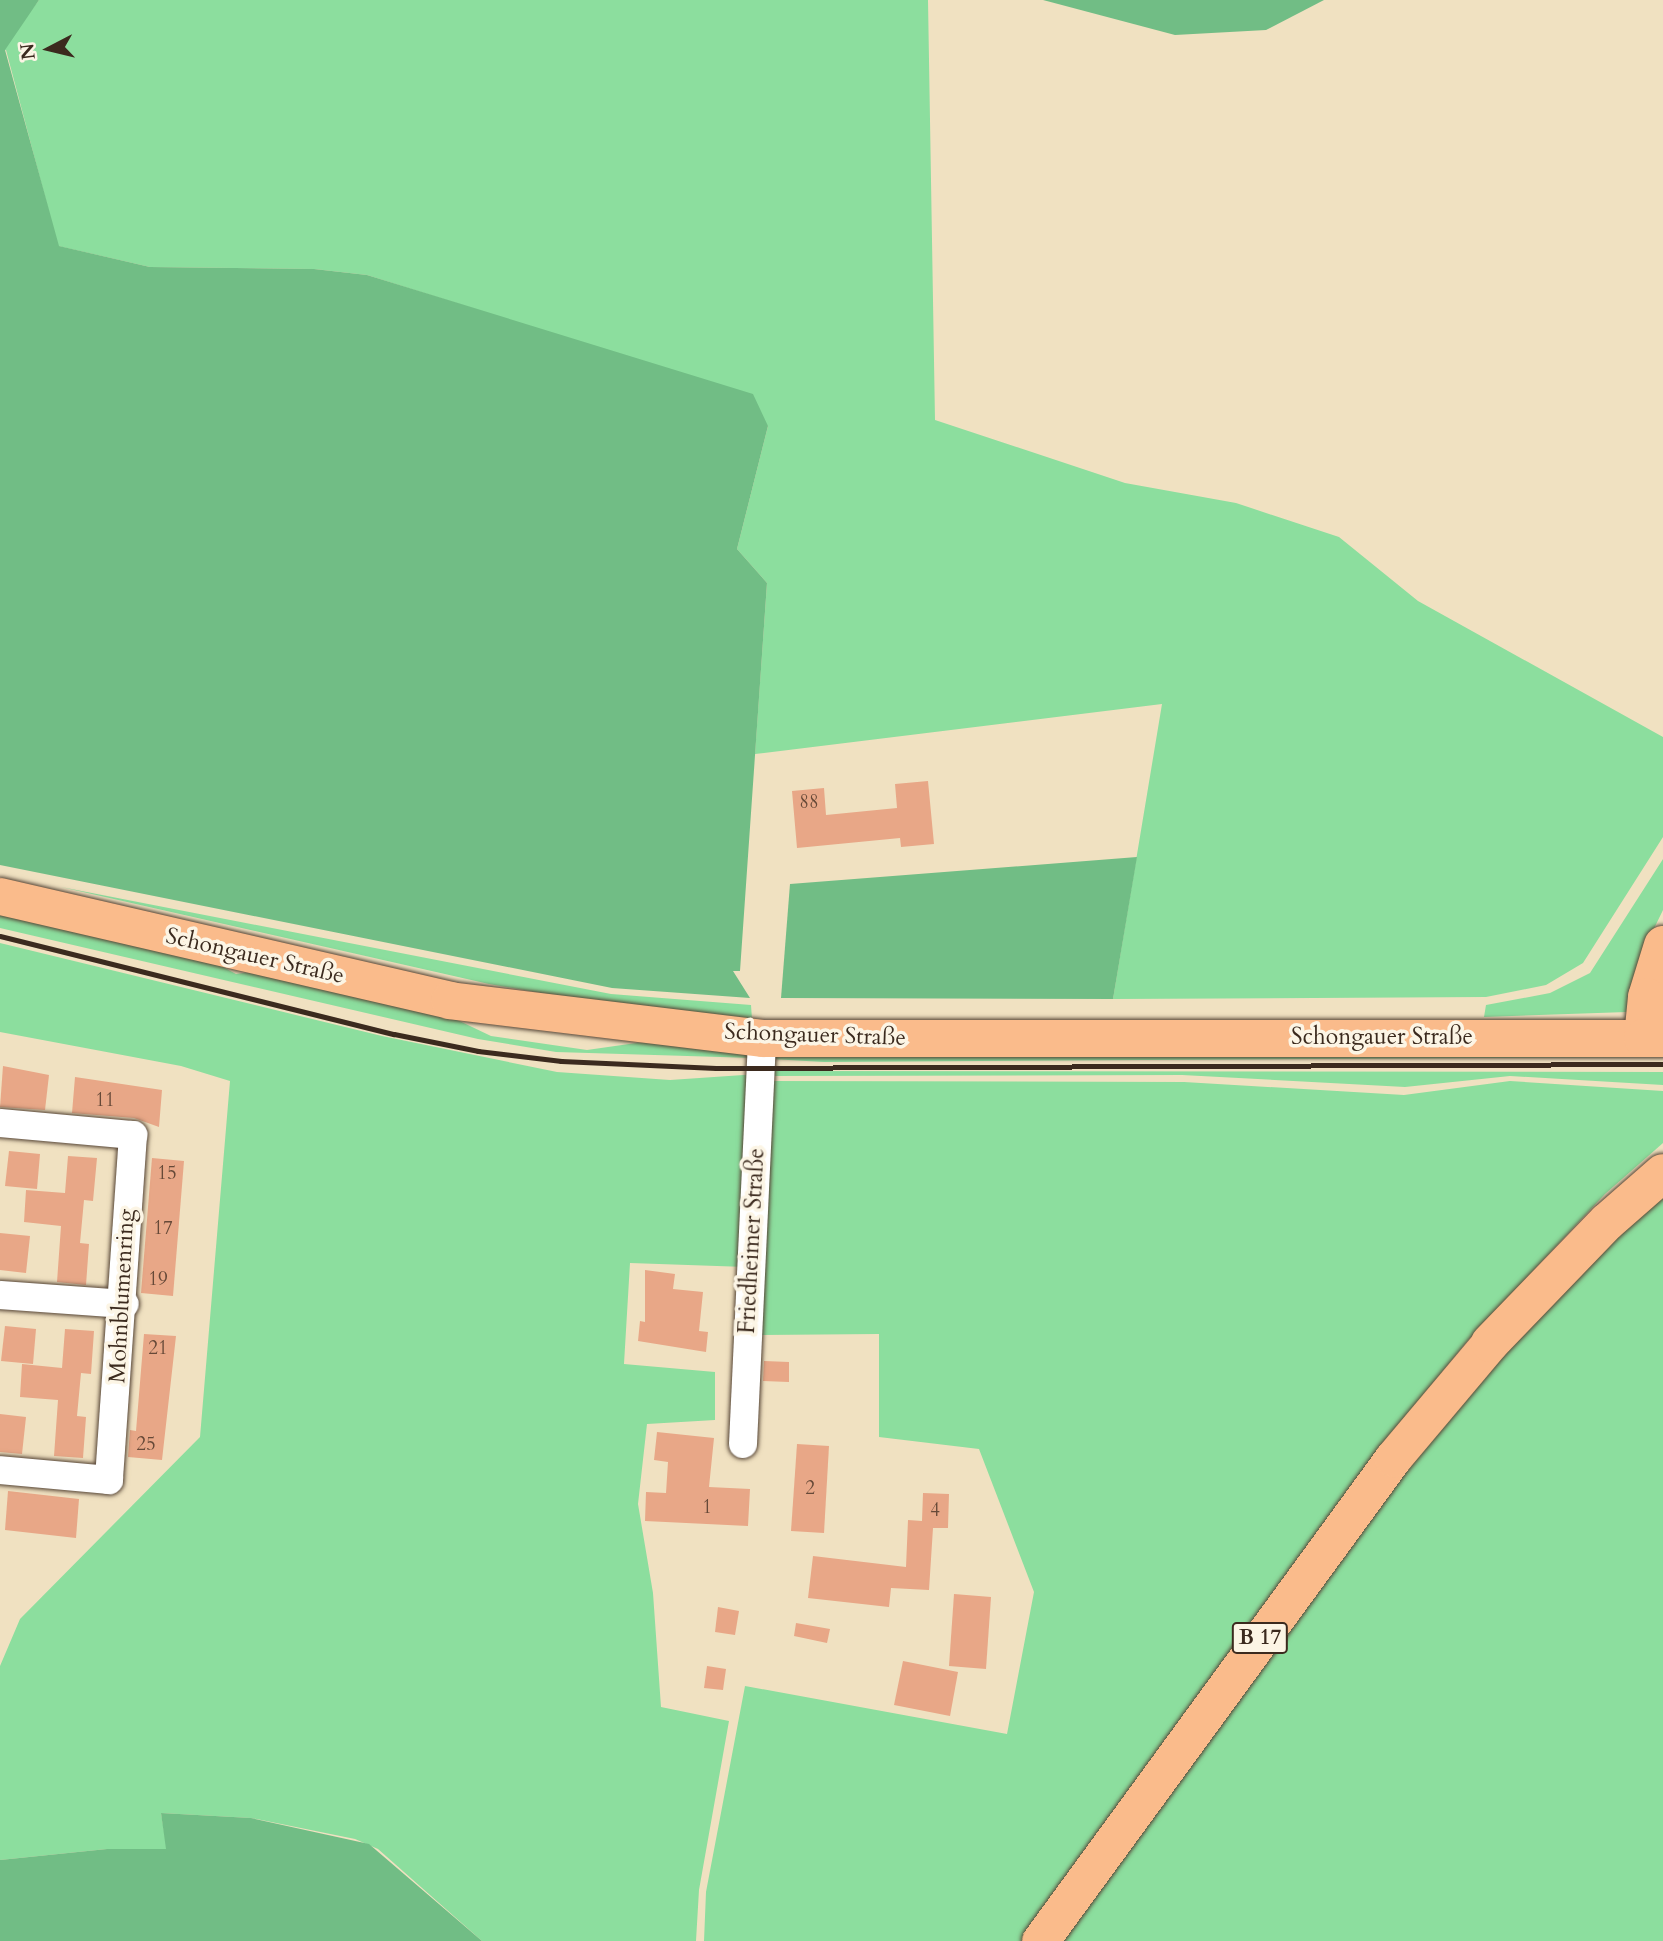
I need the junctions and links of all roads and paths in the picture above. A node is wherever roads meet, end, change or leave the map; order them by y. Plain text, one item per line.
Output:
1 (0, 895) edge
2 (1663, 944) edge
3 (762, 1038) junction
4 (1653, 1038) edge
5 (0, 1123) edge
6 (1663, 1173) edge
7 (0, 1294) edge
8 (125, 1304) junction
9 (1490, 1343) joint
10 (743, 1444) dead end
11 (0, 1470) edge
12 (1040, 1941) edge

1 - 3 main road, Schongauer Straße
2 - 4 highway
3 - 4 main road, Schongauer Straße
3 - 10 street, Friedheimer Straße
5 - 8 street, Mohnblumenring
6 - 9 highway, B 17
7 - 8 street
8 - 11 street, Mohnblumenring
9 - 12 main road, B 17

